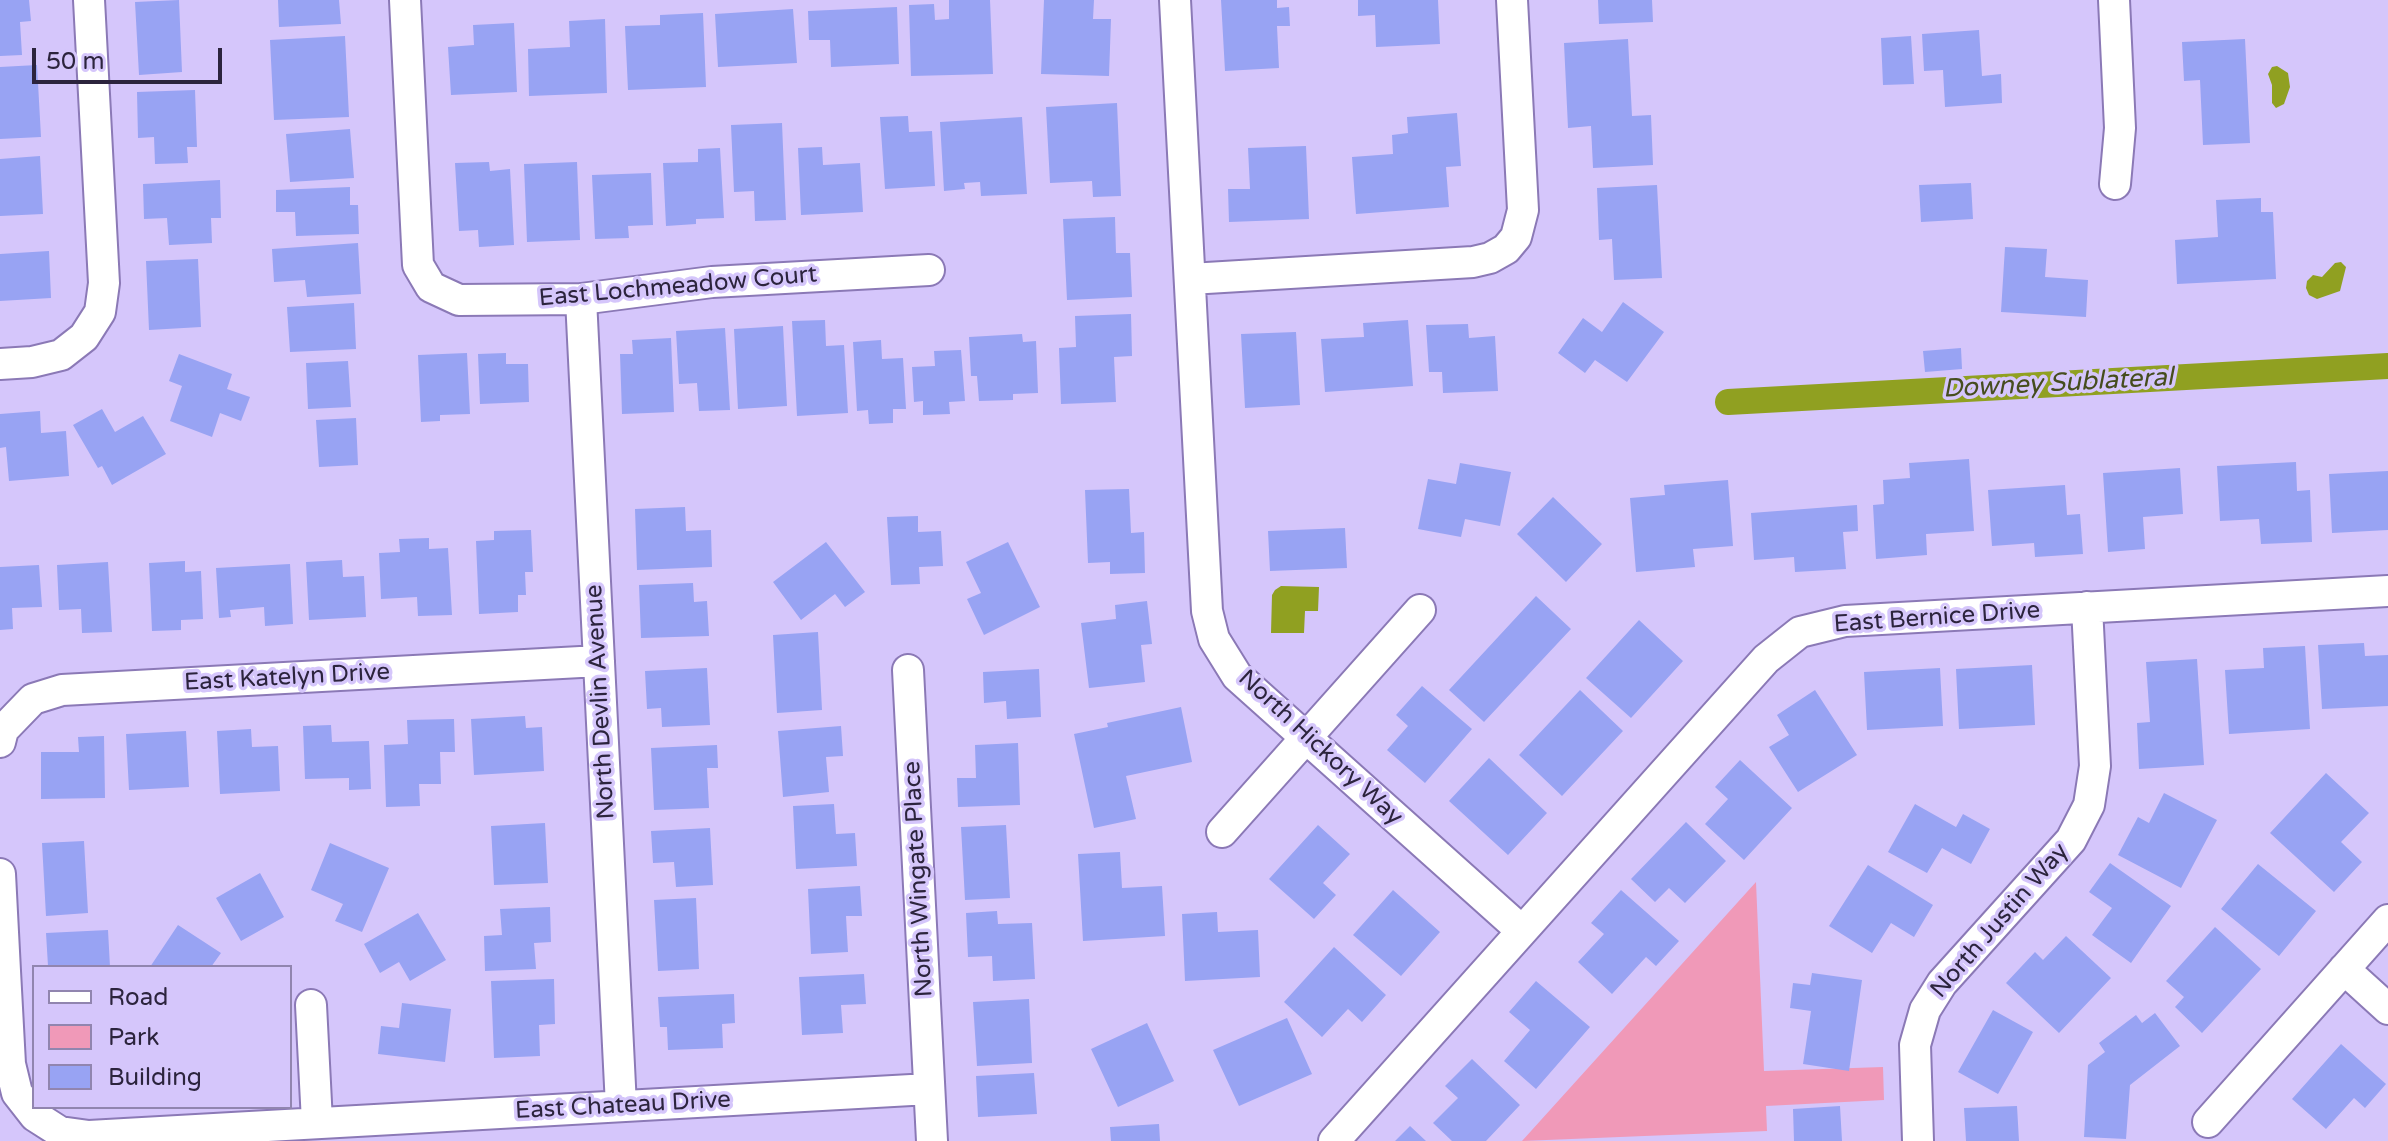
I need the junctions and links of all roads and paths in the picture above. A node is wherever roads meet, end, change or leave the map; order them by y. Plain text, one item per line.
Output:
1 (89, 0) edge
2 (405, 0) edge
3 (1175, 0) edge
4 (1512, 0) edge
5 (2114, 0) edge
6 (2115, 184) dead end
7 (929, 270) dead end
8 (1190, 279) junction
9 (581, 299) junction
10 (0, 364) edge
11 (2388, 591) edge
12 (2087, 607) junction
13 (1420, 610) dead end
14 (599, 661) junction
15 (908, 670) dead end
16 (1306, 738) junction
17 (0, 742) edge
18 (1222, 832) dead end
19 (0, 874) edge
20 (2388, 920) edge
21 (1522, 931) junction
22 (2344, 969) junction
23 (2, 971) edge
24 (311, 1005) dead end
25 (2388, 1009) edge
26 (929, 1089) junction
27 (621, 1106) junction
28 (317, 1122) junction
29 (2208, 1122) dead end
30 (932, 1141) edge
31 (1334, 1141) edge
32 (1918, 1141) edge

1 - 10 street
2 - 9 street, East Lochmeadow Court
3 - 8 street, North Hickory Way
4 - 8 street
5 - 6 street
7 - 9 street, East Lochmeadow Court
8 - 16 street, North Hickory Way
9 - 14 street, North Devlin Avenue
11 - 12 street, East Bernice Drive
12 - 21 street, East Bernice Drive
12 - 32 street, North Justin Way
13 - 16 street
14 - 17 street, East Katelyn Drive
14 - 27 street, North Devlin Avenue
15 - 26 street, North Wingate Place
16 - 18 street
16 - 21 street, North Hickory Way
19 - 23 street
20 - 22 street
21 - 31 street
22 - 25 street
22 - 29 street
23 - 28 street, East Chateau Drive
24 - 28 street
26 - 27 street, East Chateau Drive
26 - 30 street, North Wingate Place
27 - 28 street, East Chateau Drive

